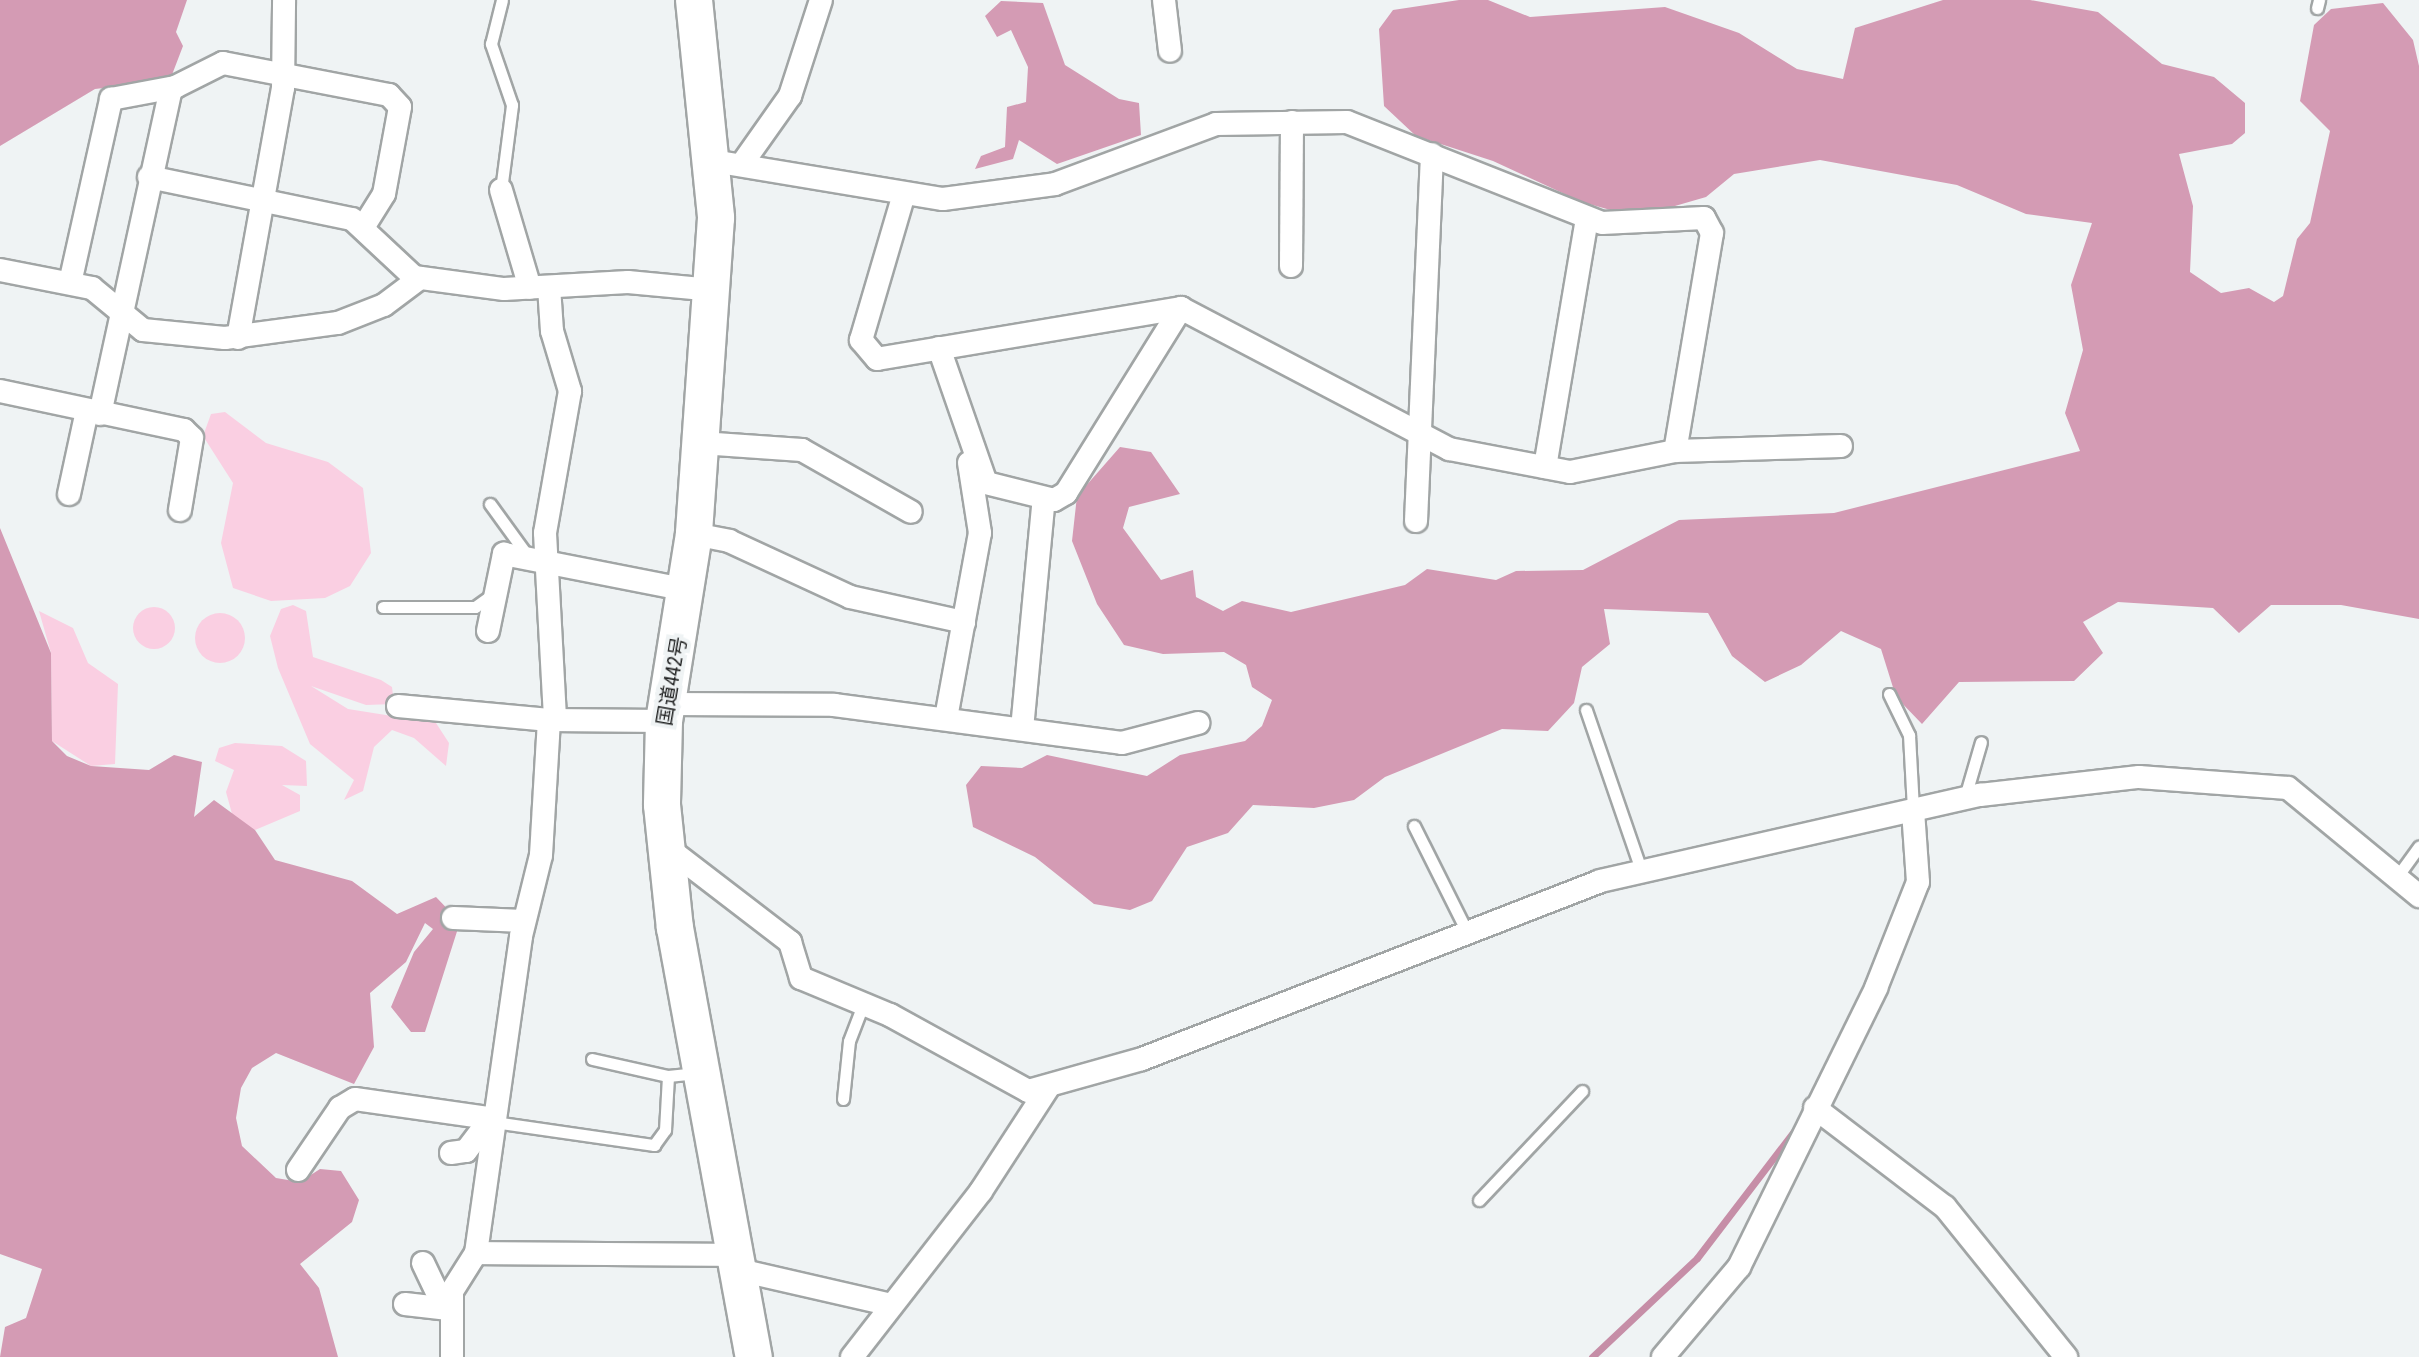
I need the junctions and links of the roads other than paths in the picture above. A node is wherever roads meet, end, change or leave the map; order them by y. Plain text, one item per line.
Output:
1 (284, 0) edge
2 (502, 0) edge
3 (694, 0) edge
4 (821, 0) edge
5 (1164, 0) edge
6 (1170, 51) dead end
7 (284, 71) junction
8 (175, 87) junction
9 (1292, 122) junction
10 (1432, 154) junction
11 (729, 161) junction
12 (149, 177) junction
13 (501, 190) joint
14 (903, 197) junction
15 (264, 200) junction
16 (1587, 219) junction
17 (364, 226) junction
18 (1291, 266) dead end
19 (1, 276) edge
20 (420, 278) junction
21 (70, 283) junction
22 (539, 287) junction
23 (712, 290) junction
24 (1181, 308) junction
25 (121, 312) junction
26 (238, 338) junction
27 (939, 348) junction
28 (0, 391) edge
29 (94, 412) junction
30 (1421, 437) junction
31 (701, 443) junction
32 (1841, 446) dead end
33 (972, 447) junction
34 (1675, 451) junction
35 (1545, 467) junction
36 (69, 494) dead end
37 (1044, 498) junction
38 (490, 504) dead end
39 (180, 510) dead end
40 (911, 512) dead end
41 (1416, 521) dead end
42 (694, 534) junction
43 (538, 559) junction
44 (495, 583) junction
45 (688, 590) junction
46 (383, 607) dead end
47 (964, 622) junction
48 (488, 631) dead end
49 (1889, 694) dead end
50 (398, 706) dead end
51 (1586, 710) dead end
52 (666, 712) junction
53 (946, 718) junction
54 (552, 720) junction
55 (1198, 723) dead end
56 (1022, 729) junction
57 (1981, 742) dead end
58 (1965, 798) junction
59 (1913, 810) junction
60 (1414, 826) dead end
61 (665, 845) junction
62 (2419, 846) edge
63 (1641, 870) junction
64 (2399, 874) junction
65 (2419, 896) edge
66 (453, 918) dead end
67 (524, 921) junction
68 (1467, 932) junction
69 (863, 1004) junction
70 (592, 1059) dead end
71 (685, 1074) junction
72 (1048, 1088) junction
73 (1582, 1091) dead end
74 (843, 1099) dead end
75 (1815, 1108) junction
76 (493, 1117) junction
77 (451, 1153) dead end
78 (298, 1170) dead end
79 (1479, 1200) dead end
80 (476, 1253) junction
81 (738, 1262) junction
82 (423, 1263) dead end
83 (405, 1304) dead end
84 (888, 1304) junction
85 (447, 1308) junction
86 (452, 1357) edge
87 (754, 1357) edge
88 (852, 1357) edge
89 (1663, 1357) edge
90 (2066, 1357) edge

1 - 7 street
2 - 13 lane
3 - 11 highway, 国道442号
4 - 11 street
5 - 6 street
7 - 8 street
7 - 15 street
7 - 17 street
8 - 12 street
8 - 21 street
9 - 10 street
9 - 14 street
9 - 18 street
10 - 16 street
10 - 30 street
11 - 14 street
11 - 23 highway, 国道442号
12 - 15 street
12 - 25 street
13 - 22 street
14 - 27 street
15 - 17 street
15 - 26 street
16 - 34 street
16 - 35 street
17 - 20 street
19 - 21 street
20 - 22 street
20 - 26 street
21 - 25 street
22 - 23 street
22 - 43 street
23 - 31 highway, 国道442号
24 - 27 street
24 - 30 street
24 - 37 street
25 - 26 street
25 - 29 street
27 - 33 street
28 - 29 street
29 - 36 street
29 - 39 street
30 - 35 street
30 - 41 street
31 - 40 street
31 - 42 highway, 国道442号
32 - 34 street
33 - 37 street
33 - 47 street
34 - 35 street
37 - 56 street
38 - 43 lane
42 - 45 highway, 国道442号
42 - 47 street
43 - 44 street
43 - 45 street
43 - 54 street
44 - 46 lane
44 - 48 street
45 - 52 highway, 国道442号
47 - 53 street
49 - 59 lane
50 - 54 street
51 - 63 lane
52 - 53 street
52 - 54 street
52 - 61 highway, 国道442号
53 - 56 street
54 - 67 street
55 - 56 street
57 - 58 lane
58 - 59 street
58 - 64 street
59 - 63 street
59 - 75 street
60 - 68 lane
61 - 69 street
61 - 71 highway, 国道442号
62 - 64 lane
63 - 68 street
64 - 65 street
66 - 67 street
67 - 76 street
68 - 72 street
69 - 72 street
69 - 74 lane
70 - 71 lane
71 - 76 lane
71 - 81 highway, 国道442号
72 - 84 street
73 - 79 lane
75 - 89 street
75 - 90 street
76 - 77 street
76 - 78 street
76 - 80 street
80 - 81 street
80 - 85 street
81 - 84 street
81 - 87 highway, 国道442号
82 - 85 street
83 - 85 street
84 - 88 street
85 - 86 street

